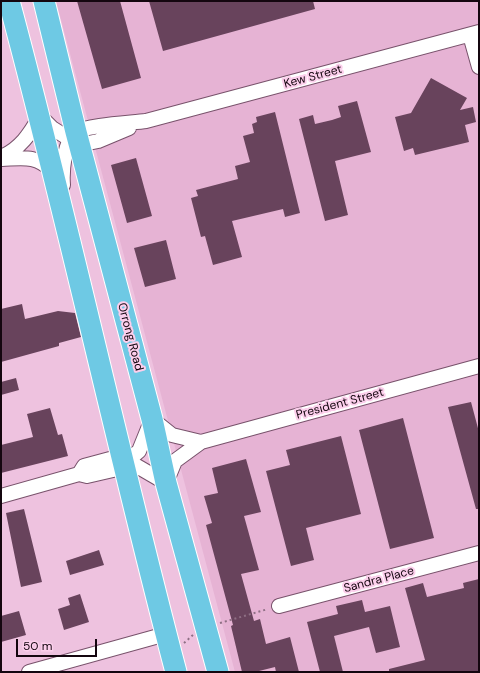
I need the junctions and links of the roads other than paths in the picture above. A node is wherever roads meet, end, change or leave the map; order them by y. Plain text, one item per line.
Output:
1 (9, 1) edge
2 (44, 1) edge
3 (475, 34) edge
4 (479, 67) edge
5 (40, 116) junction
6 (75, 139) junction
7 (1, 158) edge
8 (53, 171) junction
9 (78, 272) junction
10 (479, 366) edge
11 (152, 419) junction
12 (201, 442) junction
13 (122, 462) junction
14 (166, 483) junction
15 (1, 496) edge
16 (479, 553) edge
17 (279, 606) road end
18 (168, 643) junction
19 (29, 672) edge
20 (176, 672) edge
21 (218, 672) edge

1 - 5 highway
2 - 6 highway, Orrong Road
3 - 4 street
3 - 6 street, Kew Street
5 - 6 street
5 - 7 street
5 - 8 highway
6 - 9 street
6 - 11 highway, Orrong Road
7 - 8 street
8 - 9 highway
9 - 13 highway
10 - 12 street, President Street
11 - 12 street, President Street
11 - 13 street
11 - 14 highway, Orrong Road
12 - 14 street, President Street
13 - 14 street
13 - 15 street
13 - 18 highway
14 - 21 highway, Orrong Road
16 - 17 street, Sandra Place
18 - 19 street
18 - 20 highway

